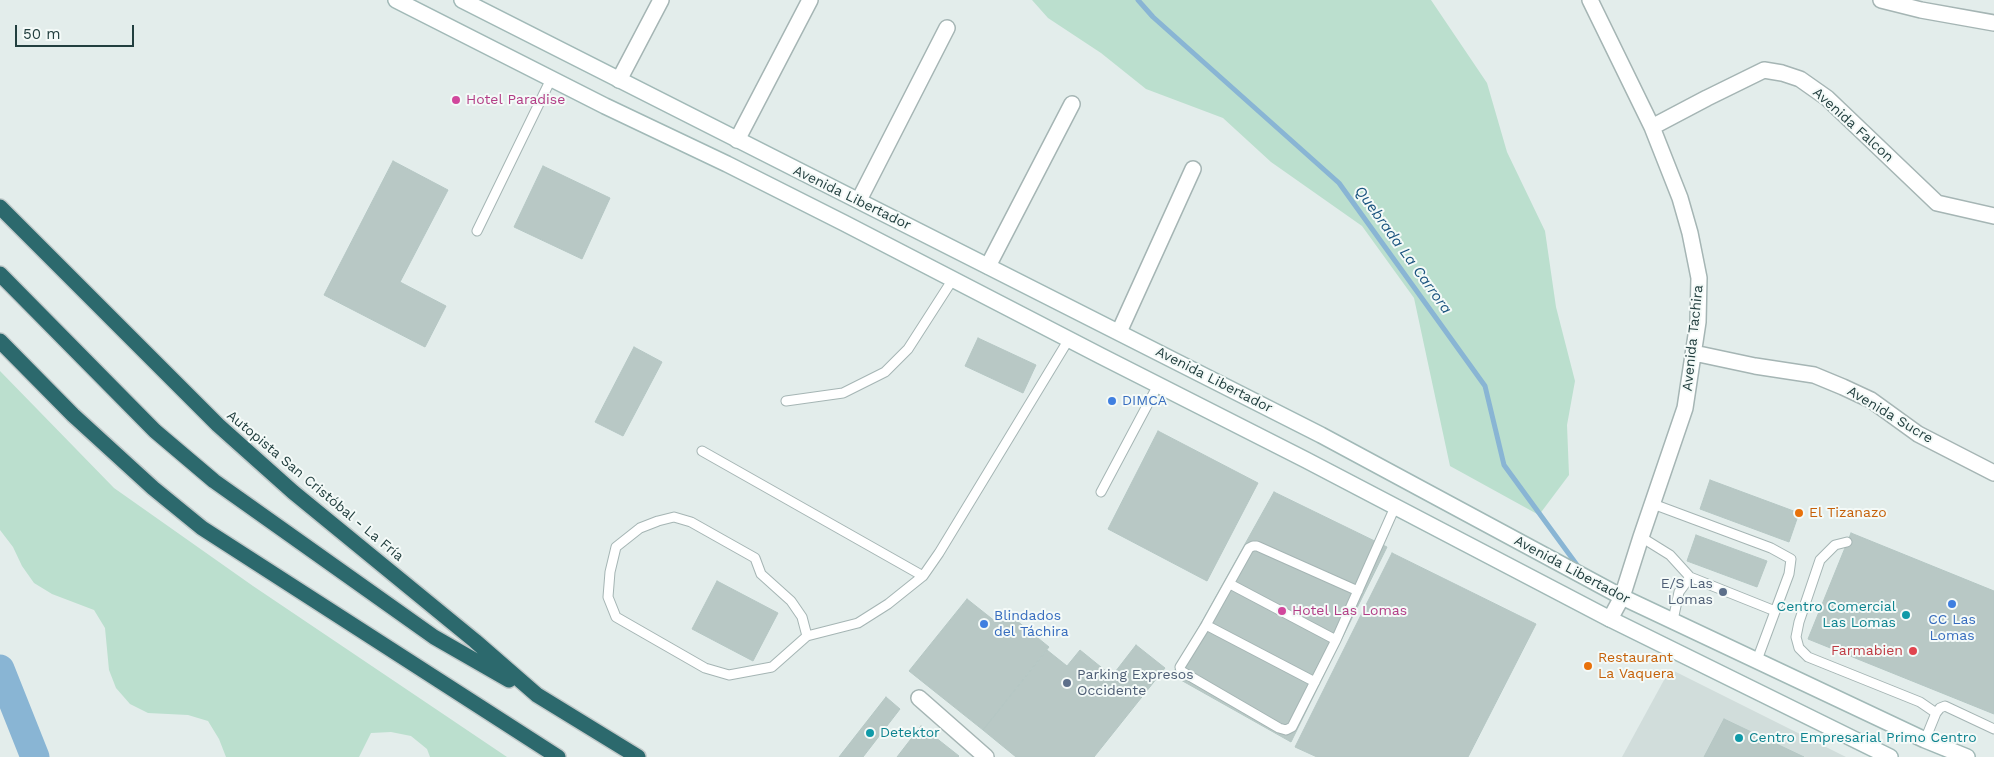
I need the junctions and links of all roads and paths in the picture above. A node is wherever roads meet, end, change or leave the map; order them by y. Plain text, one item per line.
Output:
1 (396, 0) edge
2 (462, 0) edge
3 (661, 0) edge
4 (810, 0) edge
5 (1590, 0) edge
6 (1881, 0) edge
7 (1994, 23) edge
8 (947, 28) dead end
9 (551, 79) junction
10 (620, 80) junction
11 (1072, 104) dead end
12 (1652, 127) junction
13 (737, 140) junction
14 (1193, 169) dead end
15 (859, 200) junction
16 (0, 207) edge
17 (1994, 216) edge
18 (478, 231) dead end
19 (988, 266) junction
20 (0, 274) edge
21 (953, 279) junction
22 (1119, 332) junction
23 (1069, 339) junction
24 (0, 341) edge
25 (1694, 353) junction
26 (1158, 385) junction
27 (786, 401) dead end
28 (702, 451) dead end
29 (1994, 473) edge
30 (1101, 492) dead end
31 (1653, 504) junction
32 (1395, 507) junction
33 (1641, 537) junction
34 (1847, 542) dead end
35 (923, 576) junction
36 (1690, 577) junction
37 (1230, 584) junction
38 (1358, 591) junction
39 (1622, 597) junction
40 (1775, 611) junction
41 (1610, 619) junction
42 (1673, 620) junction
43 (1206, 625) junction
44 (807, 636) junction
45 (1336, 640) junction
46 (1757, 660) junction
47 (1315, 682) junction
48 (536, 695) junction
49 (919, 698) dead end
50 (1936, 713) junction
51 (1994, 728) edge
52 (1926, 740) junction
53 (558, 757) edge
54 (638, 757) edge
55 (986, 757) edge
56 (1890, 757) edge
57 (1967, 757) edge

1 - 9 main road, Avenida Libertador
2 - 10 main road, Avenida Libertador
3 - 10 main road
4 - 13 main road
5 - 12 main road, Avenida Tachira
6 - 7 main road
8 - 15 main road
9 - 18 lane
9 - 21 main road, Avenida Libertador
10 - 13 main road, Avenida Libertador
11 - 19 main road
12 - 17 main road, Avenida Falcon
12 - 25 main road, Avenida Tachira
13 - 15 main road, Avenida Libertador
14 - 22 main road
15 - 19 main road, Avenida Libertador
16 - 48 highway, Autopista San Cristóbal - La Fría
19 - 22 main road, Avenida Libertador
20 - 48 highway
21 - 23 main road, Avenida Libertador
21 - 27 lane
22 - 39 main road, Avenida Libertador
23 - 26 main road, Avenida Libertador
23 - 35 lane
24 - 53 highway
25 - 29 main road, Avenida Sucre
25 - 31 main road, Avenida Tachira
26 - 30 lane
26 - 32 main road, Avenida Libertador
28 - 35 lane
31 - 33 main road, Avenida Tachira
31 - 40 lane
32 - 38 lane
32 - 41 main road, Avenida Libertador
33 - 36 lane
33 - 39 main road, Avenida Tachira
34 - 50 lane
35 - 44 lane
36 - 40 lane
36 - 42 lane
37 - 38 lane
37 - 43 lane
37 - 45 lane
38 - 45 lane
39 - 41 main road, Avenida Tachira
39 - 42 main road, Avenida Libertador
40 - 46 lane
41 - 56 main road, Avenida Libertador
42 - 46 main road, Avenida Libertador
43 - 47 lane
43 - 47 lane
44 - 44 lane
45 - 47 lane
46 - 52 main road, Avenida Libertador
48 - 54 highway, Autopista San Cristóbal - La Fría
49 - 55 main road
50 - 51 lane
50 - 52 lane
52 - 57 main road, Avenida Libertador

